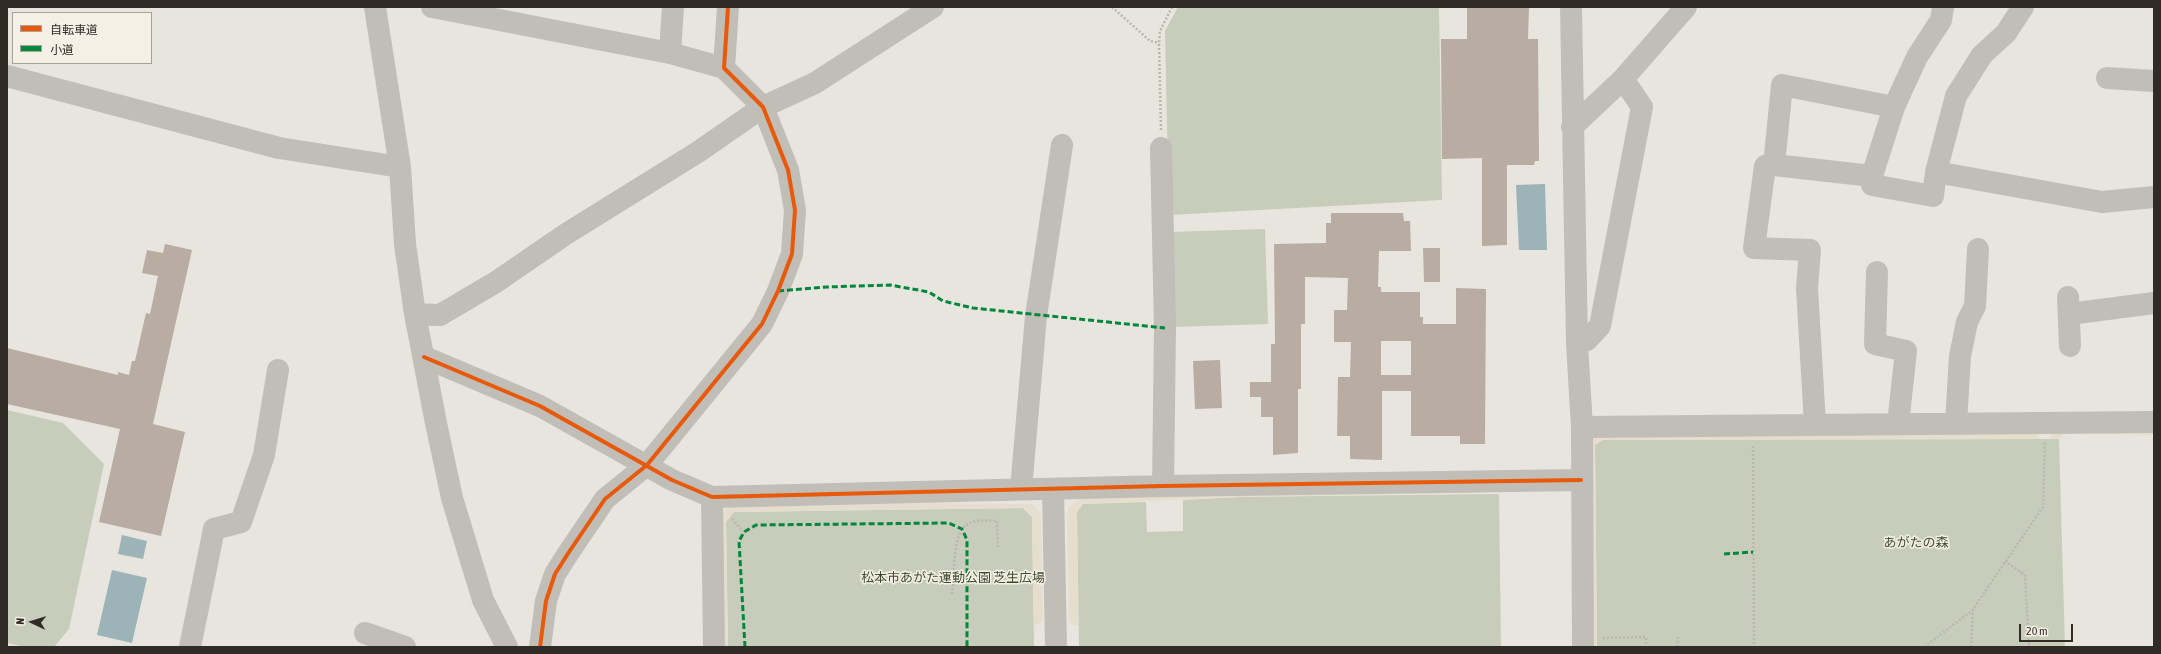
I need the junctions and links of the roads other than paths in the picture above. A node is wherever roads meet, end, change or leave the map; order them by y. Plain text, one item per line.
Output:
1 (375, 7) edge
2 (432, 7) edge
3 (673, 7) edge
4 (728, 7) edge
5 (933, 7) edge
6 (1571, 7) edge
7 (1686, 7) edge
8 (1943, 7) edge
9 (2023, 7) edge
10 (457, 9) edge
11 (670, 52) junction
12 (724, 68) junction
13 (7, 76) edge
14 (2107, 78) dead end
15 (1622, 79) junction
16 (2154, 81) edge
17 (763, 107) junction
18 (1894, 107) junction
19 (1572, 126) junction
20 (1062, 145) dead end
21 (1161, 148) road end
22 (1774, 165) junction
23 (400, 167) junction
24 (1936, 172) junction
25 (1872, 176) junction
26 (2154, 197) edge
27 (1978, 249) dead end
28 (1878, 272) dead end
29 (2154, 303) edge
30 (415, 314) junction
31 (1576, 344) junction
32 (2070, 346) dead end
33 (424, 357) junction
34 (278, 370) dead end
35 (2154, 422) edge
36 (1815, 424) junction
37 (1898, 424) junction
38 (1956, 424) junction
39 (1582, 427) junction
40 (647, 465) junction
41 (1581, 480) junction
42 (1163, 486) junction
43 (1020, 489) junction
44 (1053, 490) junction
45 (712, 498) junction
46 (365, 633) dead end
47 (1590, 643) edge
48 (190, 647) edge
49 (405, 647) edge
50 (507, 647) edge
51 (540, 647) edge
52 (714, 647) edge
53 (1056, 647) edge

1 - 23 street
2 - 10 street
3 - 11 street
4 - 12 street
5 - 17 street
6 - 19 street
7 - 15 street
8 - 18 street
9 - 24 street
10 - 11 street
11 - 12 street
12 - 17 street
13 - 23 street
14 - 16 street
15 - 19 street
15 - 31 street
17 - 30 street
17 - 40 street
18 - 22 street
18 - 25 street
19 - 31 street
20 - 43 street
21 - 42 street
22 - 25 street
22 - 36 street
23 - 30 street
24 - 25 street
24 - 26 street
27 - 38 street
28 - 37 street
29 - 32 street
30 - 33 street
31 - 39 street
33 - 40 street
33 - 50 street
34 - 48 street
35 - 38 street
36 - 37 street
36 - 39 street
37 - 38 street
39 - 41 street
40 - 45 street
40 - 51 street
41 - 42 street
41 - 47 street
42 - 44 street
43 - 44 street
43 - 45 street
44 - 53 street
45 - 52 street
46 - 49 street

